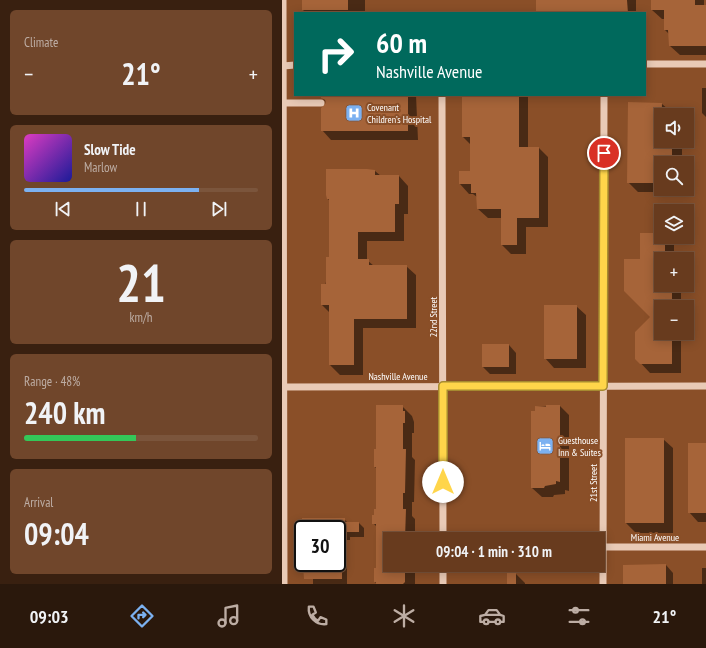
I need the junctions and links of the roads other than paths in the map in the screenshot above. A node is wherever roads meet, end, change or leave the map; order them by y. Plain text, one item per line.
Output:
1 (283, 0) edge
2 (646, 64) edge
3 (706, 64) edge
4 (294, 65) edge
5 (283, 66) junction
6 (442, 96) edge
7 (604, 96) edge
8 (282, 103) edge
9 (321, 103) dead end
10 (443, 386) junction
11 (603, 386) junction
12 (706, 386) edge
13 (283, 387) edge
14 (443, 532) edge
15 (603, 532) edge
16 (605, 547) edge
17 (706, 547) edge
18 (443, 572) edge
19 (603, 572) edge
20 (284, 584) edge
21 (443, 584) edge
22 (603, 584) edge

1 - 5 street
2 - 3 street
4 - 5 street
5 - 13 street
6 - 10 street, 22nd Street
7 - 11 street, 21st Street
8 - 9 street, bridge
10 - 11 street, Nashville Avenue
10 - 13 street, Nashville Avenue
10 - 14 street, 22nd Street
11 - 12 street, Nashville Avenue
11 - 15 street, 21st Street
13 - 20 street
16 - 17 street, Miami Avenue
18 - 21 street
19 - 22 street, 21st Street

